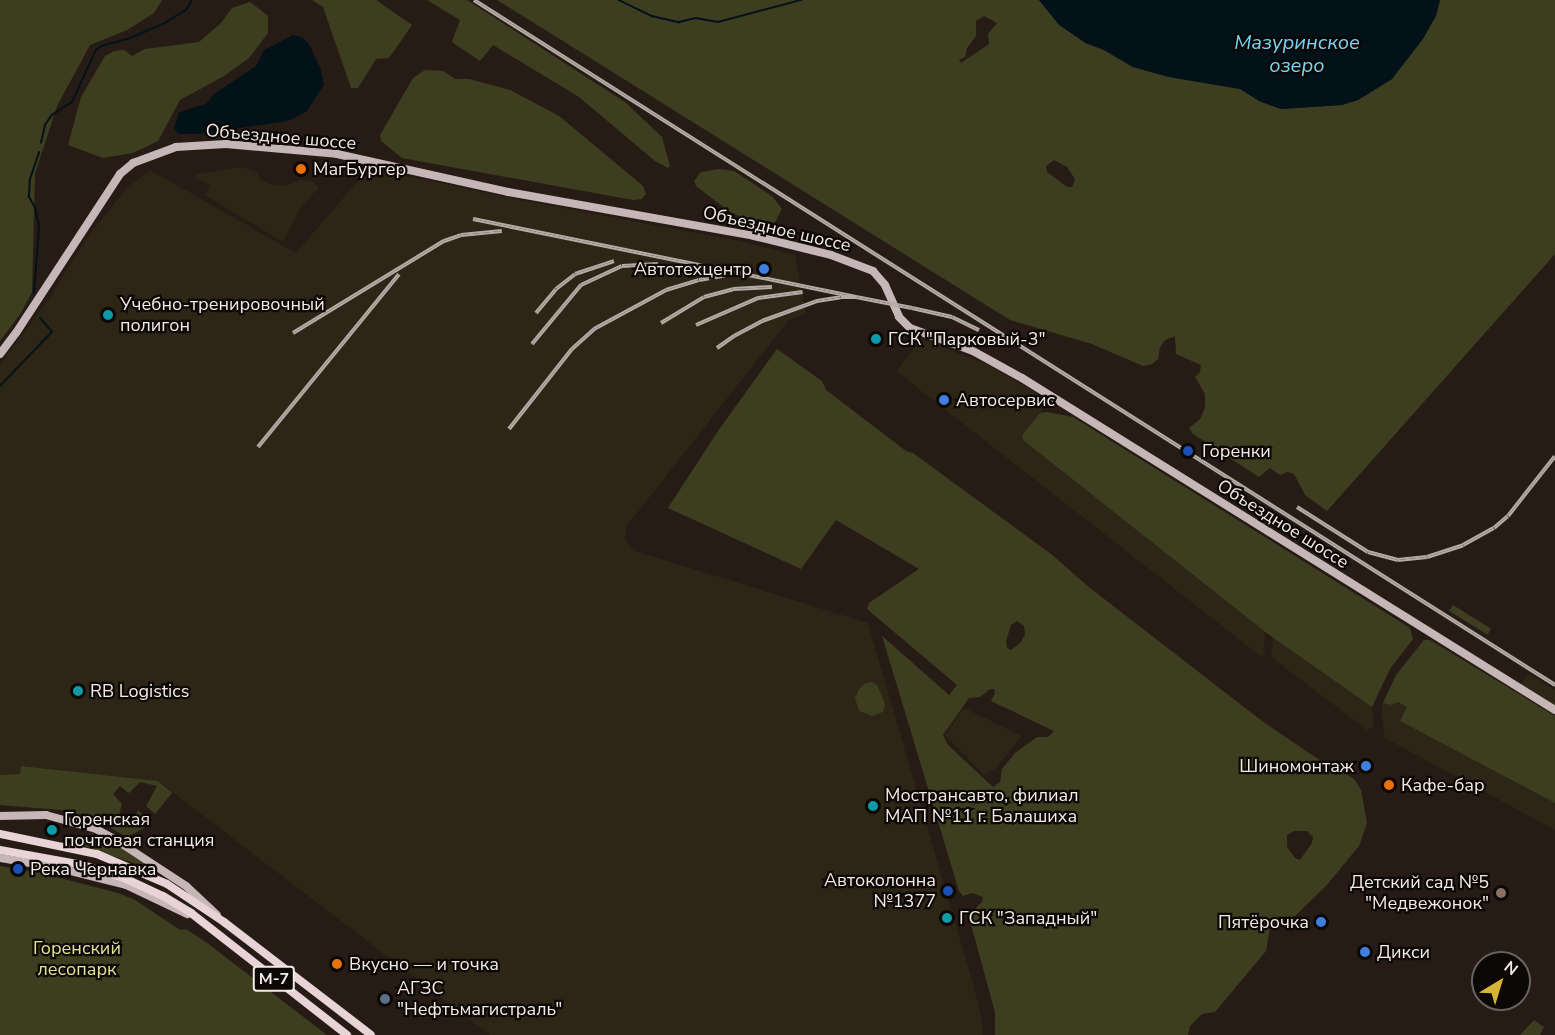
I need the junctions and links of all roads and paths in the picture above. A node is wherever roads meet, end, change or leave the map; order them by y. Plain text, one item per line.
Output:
1 (0, 354) edge
2 (1555, 710) edge
3 (0, 816) edge
4 (0, 834) edge
5 (0, 850) edge
6 (0, 858) edge
7 (202, 922) junction
8 (224, 922) junction
9 (347, 1035) edge
10 (371, 1035) edge

1 - 2 main road, Объездное шоссе
3 - 8 main road
4 - 8 highway, М-7
5 - 7 highway, М-7
6 - 7 main road
7 - 9 highway, М-7
8 - 10 highway, М-7

